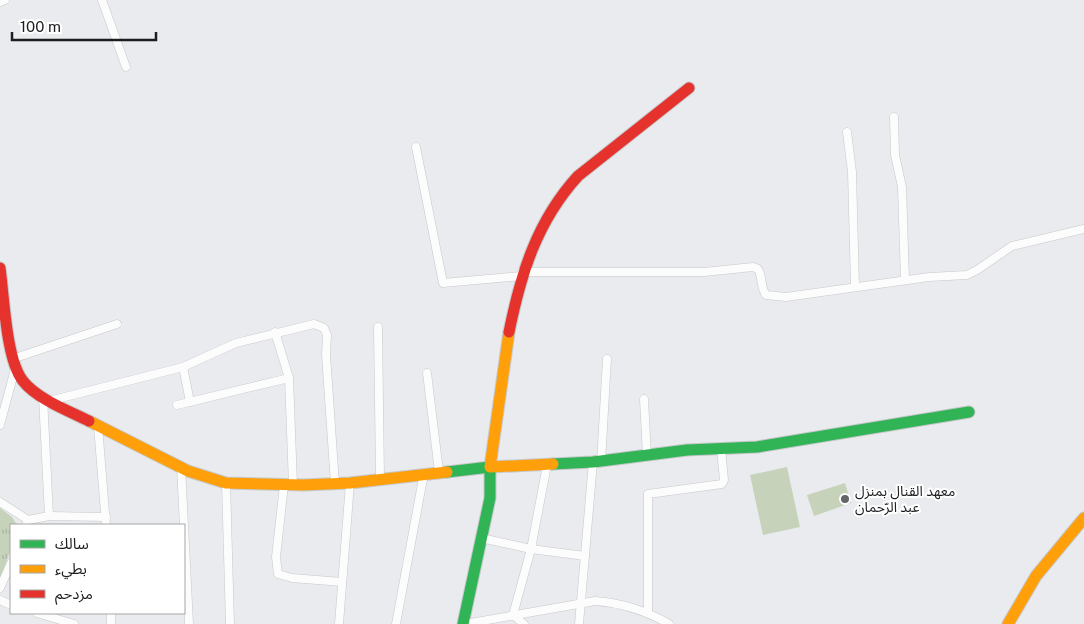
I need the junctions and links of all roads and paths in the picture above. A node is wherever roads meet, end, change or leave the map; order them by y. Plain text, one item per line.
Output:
1 (5, 0) edge
2 (102, 0) edge
3 (0, 2) edge
4 (126, 68) dead end
5 (689, 88) dead end
6 (894, 117) dead end
7 (847, 132) dead end
8 (416, 147) dead end
9 (1084, 229) edge
10 (0, 268) edge
11 (521, 274) junction
12 (905, 280) junction
13 (855, 286) junction
14 (117, 324) dead end
15 (378, 327) dead end
16 (275, 332) junction
17 (607, 359) dead end
18 (13, 364) junction
19 (183, 367) junction
20 (427, 373) dead end
21 (289, 378) junction
22 (46, 399) junction
23 (644, 399) dead end
24 (190, 402) junction
25 (178, 405) dead end
26 (968, 412) dead end
27 (0, 425) edge
28 (98, 426) junction
29 (721, 449) junction
30 (648, 456) junction
31 (597, 462) junction
32 (547, 465) junction
33 (181, 467) junction
34 (490, 467) junction
35 (439, 472) junction
36 (424, 473) junction
37 (380, 479) junction
38 (226, 483) junction
39 (350, 483) junction
40 (288, 484) junction
41 (335, 484) junction
42 (0, 502) edge
43 (49, 516) junction
44 (1084, 518) edge
45 (106, 521) edge
46 (27, 522) edge
47 (184, 524) edge
48 (481, 538) junction
49 (185, 546) edge
50 (531, 549) junction
51 (585, 556) junction
52 (10, 565) edge
53 (342, 582) junction
54 (0, 588) edge
55 (582, 602) junction
56 (648, 612) junction
57 (40, 614) edge
58 (512, 615) junction
59 (71, 624) edge
60 (189, 624) edge
61 (230, 624) edge
62 (339, 624) edge
63 (396, 624) edge
64 (464, 624) edge
65 (507, 624) edge
66 (524, 624) edge
67 (579, 624) edge
68 (669, 624) edge
69 (1008, 624) edge

1 - 3 street
2 - 4 street
5 - 11 street
6 - 12 street
7 - 13 street
8 - 11 street
9 - 12 street
10 - 18 street
11 - 13 street
11 - 34 street
12 - 13 street
14 - 18 street
15 - 37 street
16 - 19 street
16 - 21 street
16 - 41 street
17 - 31 street
18 - 22 street
18 - 27 street
19 - 22 street
19 - 24 street
20 - 35 street
21 - 24 street
21 - 40 street
22 - 28 street
22 - 43 street
23 - 30 street
24 - 25 street
26 - 29 street
28 - 33 street
28 - 45 street
29 - 30 street
29 - 56 street
30 - 31 street
31 - 32 street
31 - 51 street
32 - 34 street
32 - 50 street
33 - 38 street
33 - 47 street
34 - 35 street
34 - 48 street
35 - 36 street
36 - 37 street
36 - 63 street
37 - 39 street
38 - 40 street
38 - 61 street
39 - 41 street
39 - 53 street
40 - 41 street
40 - 53 street
42 - 46 street
43 - 45 street
43 - 46 street
44 - 69 street
48 - 50 street
48 - 64 street
49 - 60 street
50 - 51 street
50 - 58 street
51 - 55 street
52 - 54 street
53 - 62 street
55 - 56 street
55 - 58 street
55 - 67 street
56 - 68 street
57 - 59 street
58 - 64 street
58 - 65 street
58 - 66 street

